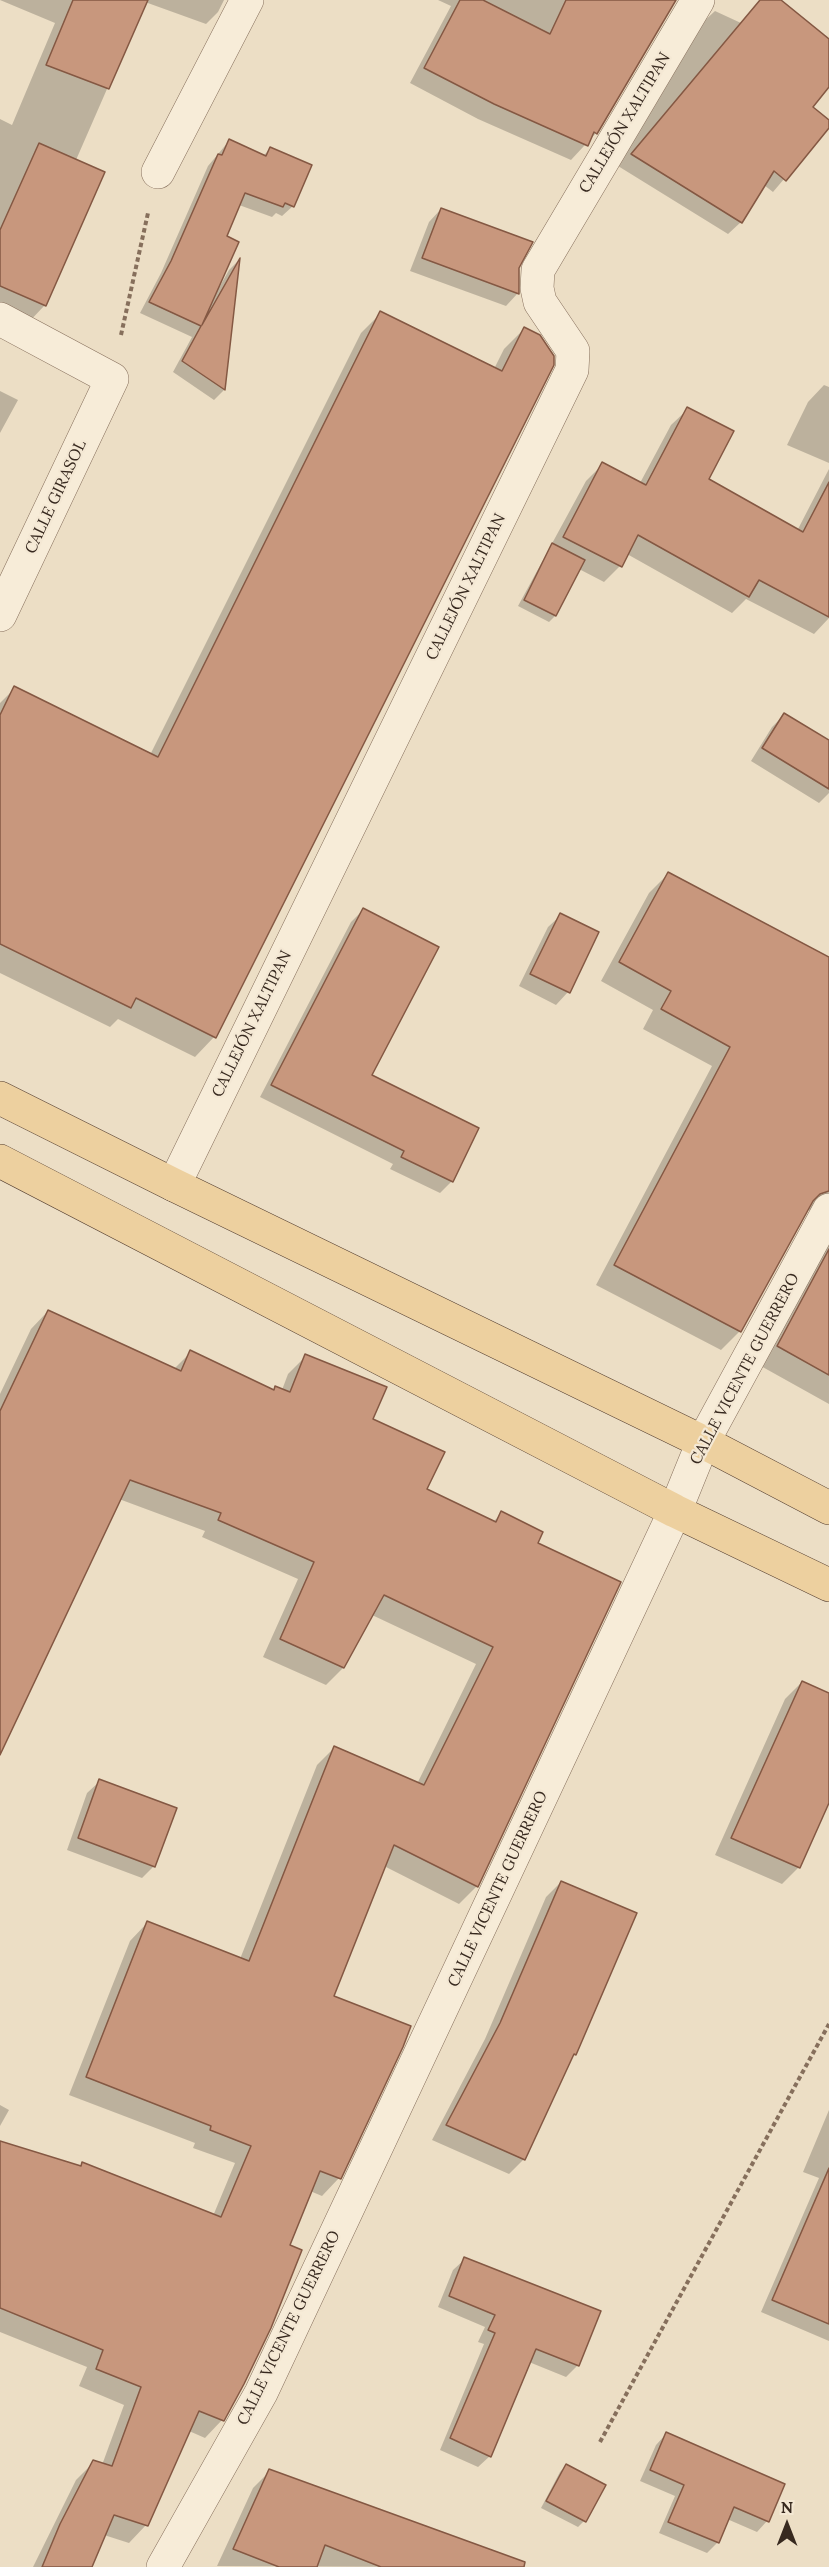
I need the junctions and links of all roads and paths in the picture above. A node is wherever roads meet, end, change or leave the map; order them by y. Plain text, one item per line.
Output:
1 (247, 0) edge
2 (698, 0) edge
3 (158, 172) joint
4 (0, 319) edge
5 (112, 379) junction
6 (4, 597) edge
7 (0, 1098) edge
8 (0, 1161) edge
9 (174, 1185) junction
10 (829, 1210) edge
11 (703, 1442) junction
12 (829, 1508) edge
13 (675, 1511) junction
14 (829, 1585) edge
15 (829, 2024) edge
16 (600, 2442) dead end
17 (163, 2567) edge

1 - 3 street
2 - 9 street, CALLEJÓN XALTIPAN
3 - 5 path
4 - 5 street
5 - 6 street, CALLE GIRASOL
7 - 9 main road
8 - 13 main road
9 - 11 main road
10 - 11 street, CALLE VICENTE GUERRERO
11 - 12 main road
11 - 13 street, CALLE VICENTE GUERRERO
13 - 14 main road
13 - 17 street, CALLE VICENTE GUERRERO
15 - 16 path

